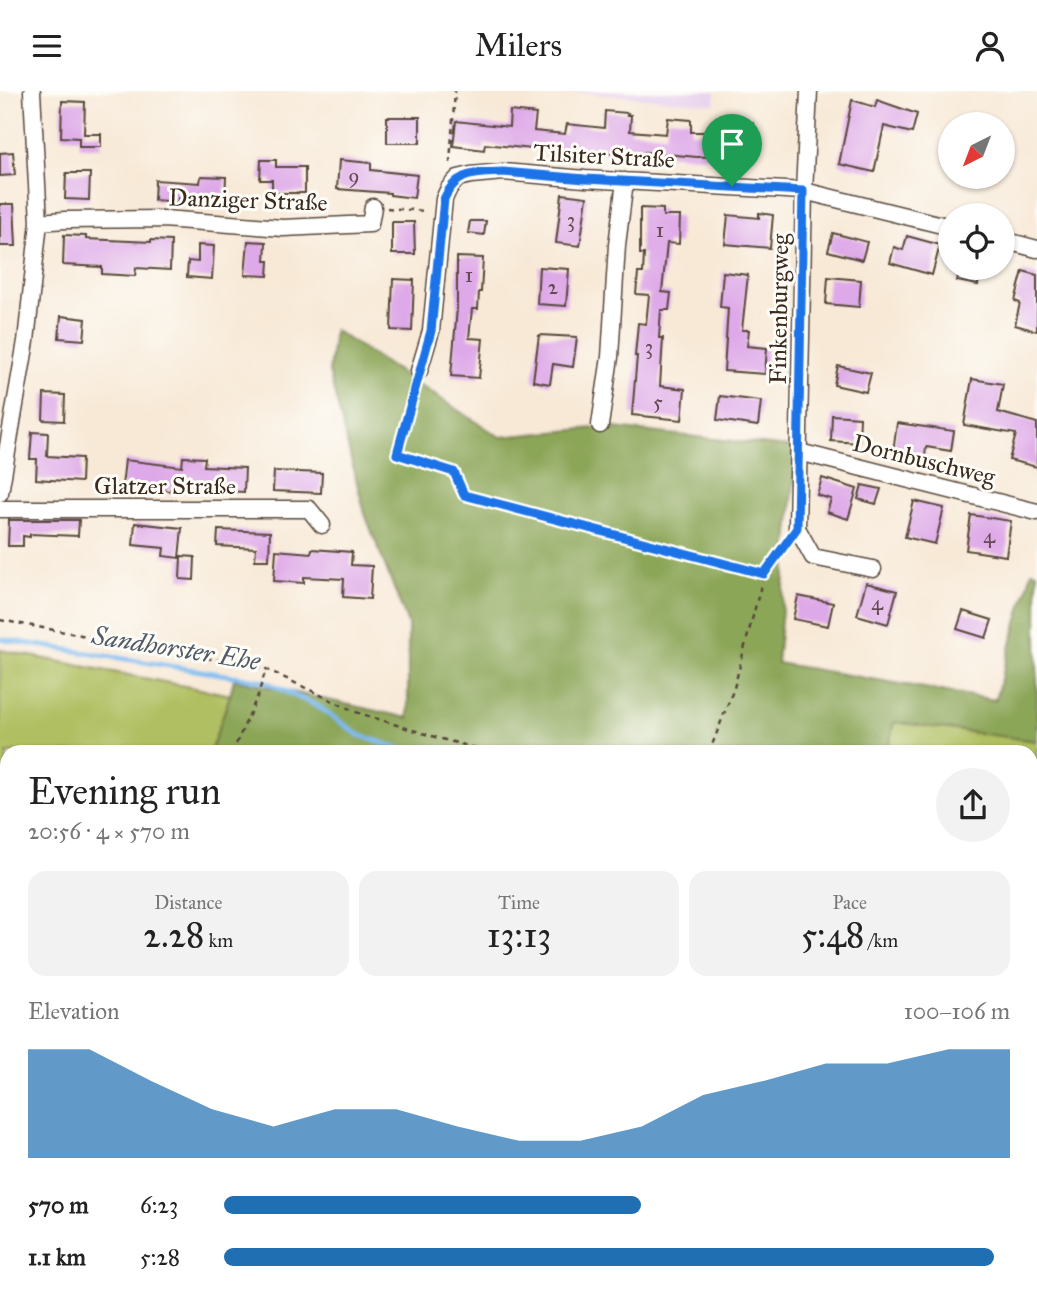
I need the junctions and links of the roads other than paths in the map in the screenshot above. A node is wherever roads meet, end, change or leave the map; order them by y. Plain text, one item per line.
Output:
1 (32, 91) edge
2 (809, 91) edge
3 (625, 181) junction
4 (803, 191) junction
5 (373, 207) road end
6 (39, 222) junction
7 (938, 224) edge
8 (1015, 243) edge
9 (1037, 249) edge
10 (419, 371) road end
11 (600, 425) dead end
12 (799, 452) junction
13 (0, 493) edge
14 (0, 509) edge
15 (1037, 512) edge
16 (322, 525) dead end
17 (873, 569) dead end

1 - 6 street
2 - 4 street, Finkenburgweg
3 - 4 street, Tilsiter Straße
3 - 10 street, Tilsiter Straße
3 - 11 street
4 - 7 street, Tilsiter Straße
4 - 12 street, Finkenburgweg
5 - 6 street, Danziger Straße
6 - 13 street
8 - 9 street
12 - 15 street, Dornbuschweg
12 - 17 street, Finkenburgweg
14 - 16 street, Glatzer Straße

